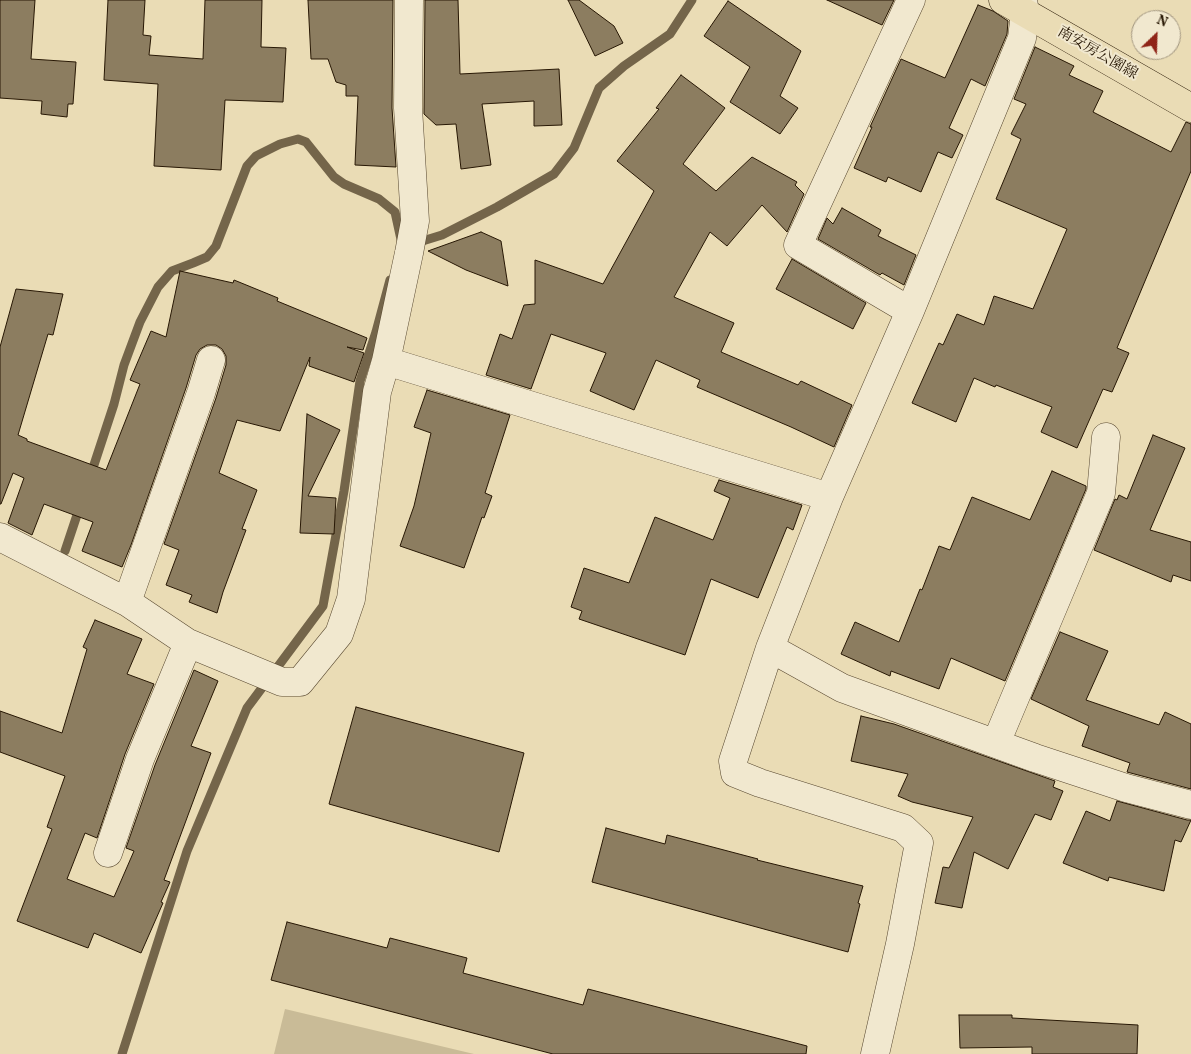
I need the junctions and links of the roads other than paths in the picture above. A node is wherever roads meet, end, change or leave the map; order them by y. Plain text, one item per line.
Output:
1 (409, 0) edge
2 (911, 0) edge
3 (1017, 4) edge
4 (1191, 108) edge
5 (910, 310) junction
6 (211, 360) dead end
7 (386, 360) junction
8 (1106, 437) dead end
9 (829, 497) junction
10 (0, 537) edge
11 (127, 602) junction
12 (188, 643) junction
13 (770, 648) junction
14 (996, 743) junction
15 (1191, 805) edge
16 (108, 853) dead end
17 (875, 1054) edge

1 - 7 street
2 - 5 street
3 - 4 main road, 南安房公園線
3 - 5 street
5 - 9 street
6 - 11 street
7 - 9 street
7 - 12 street
8 - 14 street
9 - 13 street
10 - 11 street
11 - 12 street
12 - 16 street
13 - 14 street
13 - 17 street
14 - 15 street

